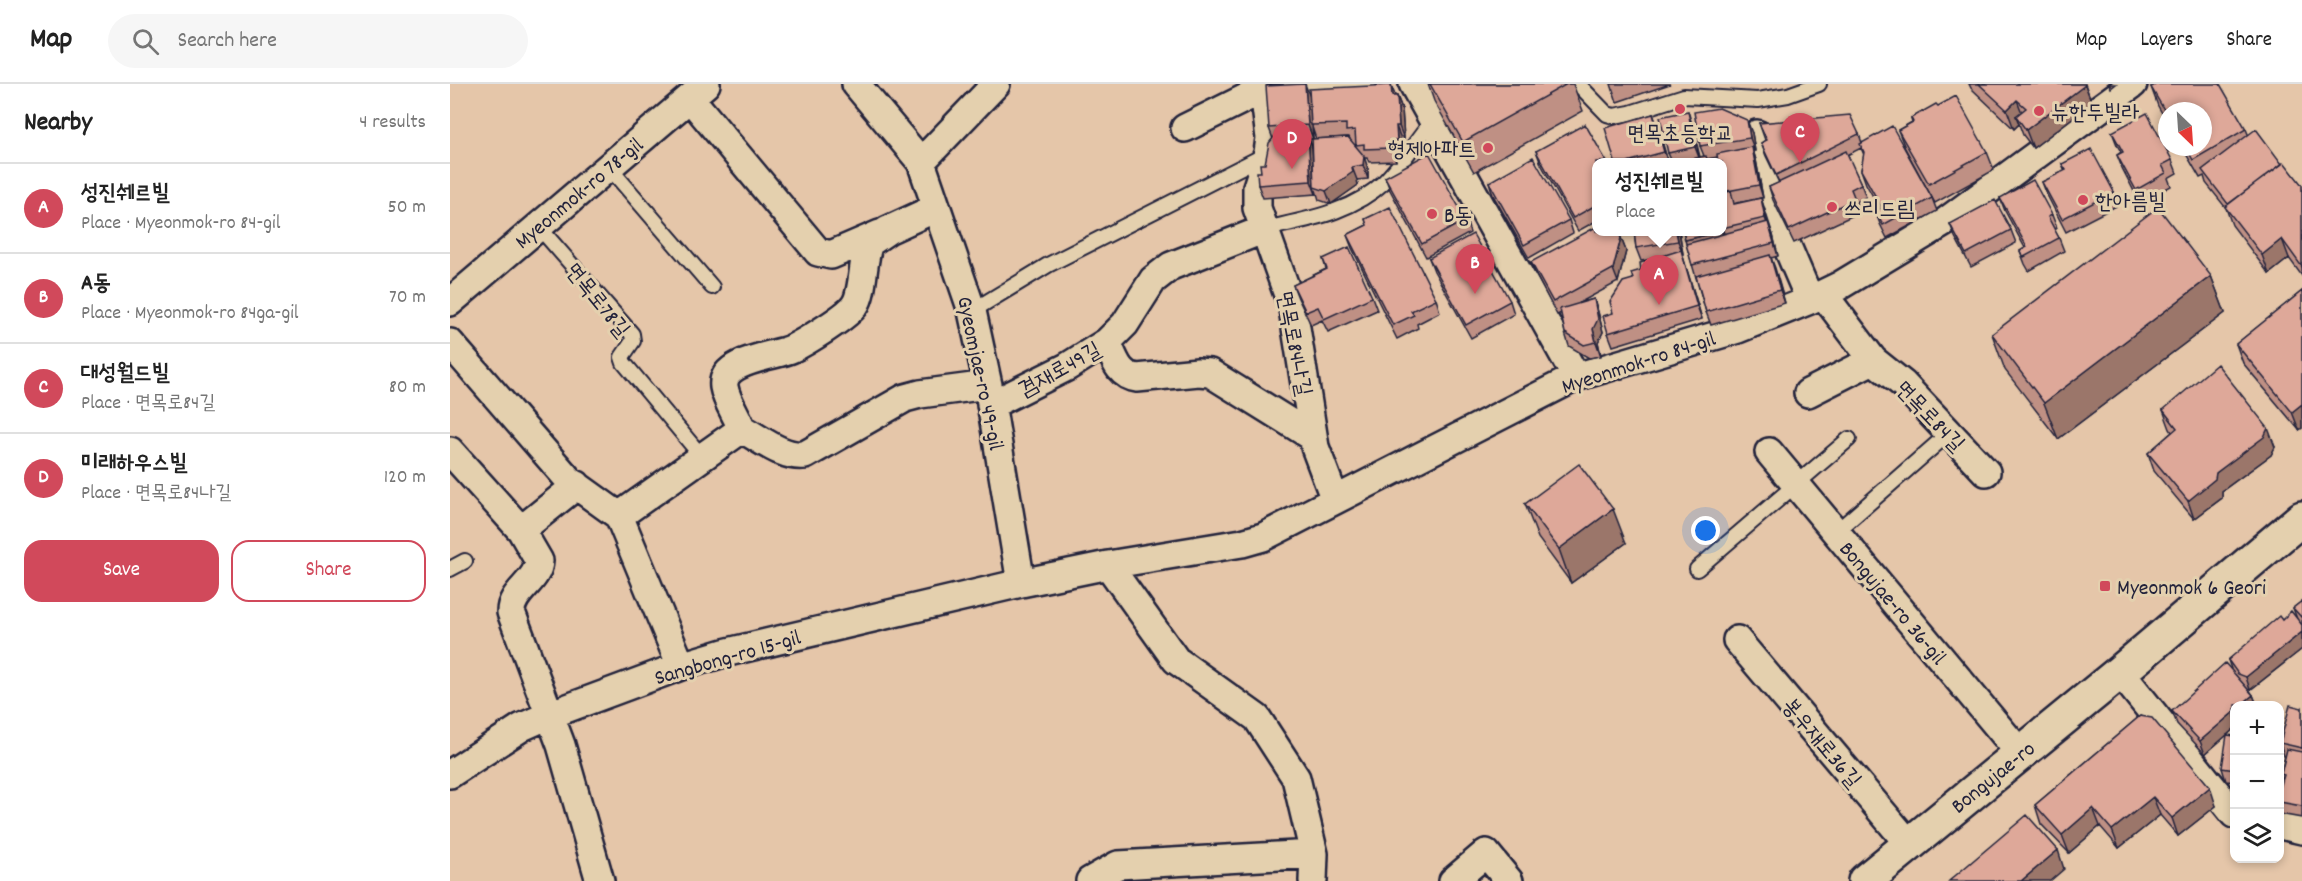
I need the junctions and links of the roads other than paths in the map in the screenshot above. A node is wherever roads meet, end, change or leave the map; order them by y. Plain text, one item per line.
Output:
1 (856, 84) edge
2 (996, 84) edge
3 (1362, 84) edge
4 (1413, 84) edge
5 (1578, 84) edge
6 (1819, 84) edge
7 (2133, 84) edge
8 (1264, 86) edge
9 (698, 91) edge
10 (1433, 120) junction
11 (1185, 128) dead end
12 (1756, 149) dead end
13 (1268, 153) junction
14 (921, 162) junction
15 (608, 166) junction
16 (936, 208) junction
17 (538, 226) junction
18 (1265, 229) junction
19 (880, 234) junction
20 (712, 286) dead end
21 (1816, 297) junction
22 (450, 302) edge
23 (972, 311) junction
24 (1107, 342) junction
25 (450, 343) edge
26 (1874, 360) junction
27 (1576, 377) junction
28 (1808, 393) dead end
29 (990, 395) junction
30 (742, 429) junction
31 (1949, 433) junction
32 (1313, 437) junction
33 (1849, 439) dead end
34 (450, 451) edge
35 (1769, 452) dead end
36 (702, 458) junction
37 (1986, 472) dead end
38 (1796, 484) junction
39 (577, 485) junction
40 (1335, 500) junction
41 (619, 516) junction
42 (2302, 518) edge
43 (521, 530) junction
44 (1836, 532) junction
45 (465, 561) dead end
46 (1108, 565) junction
47 (450, 569) edge
48 (1697, 569) dead end
49 (1021, 583) junction
50 (1737, 640) dead end
51 (681, 666) junction
52 (2120, 672) junction
53 (549, 715) junction
54 (2020, 753) junction
55 (450, 774) edge
56 (2231, 809) edge
57 (2284, 826) edge
58 (2302, 830) edge
59 (1909, 844) junction
60 (1314, 854) junction
61 (600, 881) edge
62 (1090, 881) edge
63 (1313, 881) edge
64 (1453, 881) edge
65 (1509, 881) edge
66 (1865, 881) edge

1 - 14 street, Gyeomjae-ro 49-gil
2 - 14 street
3 - 8 street
4 - 10 street
5 - 6 lane
7 - 21 street, Myeonmok-ro 84-gil
8 - 11 street
8 - 13 street, 면목로84나길
9 - 15 street, Myeonmok-ro 78-gil
9 - 19 street
10 - 18 lane
10 - 27 street
12 - 21 street, 면목로84길
13 - 18 street, 면목로84나길
13 - 23 lane
14 - 16 street, Gyeomjae-ro 49-gil
15 - 17 street, Myeonmok-ro 78-gil
15 - 20 lane
16 - 19 street
16 - 23 street, Gyeomjae-ro 49-gil
17 - 22 street, Myeonmok-ro 78-gil
17 - 36 lane, 면목로78길
18 - 24 street, 겸재로49길
18 - 32 street, 면목로84나길
19 - 30 street
21 - 26 street, 면목로84길
21 - 27 street, Myeonmok-ro 84-gil
23 - 29 street, Gyeomjae-ro 49-gil
24 - 29 street, 겸재로49길
24 - 32 street
25 - 39 street
26 - 28 street
26 - 31 street, 면목로84길
27 - 40 street, Myeonmok-ro 84-gil
29 - 30 street, 겸재로49길
29 - 49 street, Gyeomjae-ro 49-gil
30 - 36 street
31 - 37 street, 면목로84길
31 - 44 lane
32 - 40 street, 면목로84나길
33 - 38 lane
34 - 43 street
35 - 38 street, Bongujae-ro 36-gil
36 - 41 street
38 - 44 street, Bongujae-ro 36-gil
38 - 48 lane
39 - 41 street
39 - 43 street
40 - 46 street, Myeonmok-ro 84-gil
41 - 51 street
42 - 52 street, Bongujae-ro
43 - 53 street
44 - 54 street, Bongujae-ro 36-gil
45 - 47 lane
46 - 49 street, Myeonmok-ro 84-gil
46 - 60 street
49 - 51 street, Sangbong-ro 15-gil
50 - 59 street, 봉우재로36길
51 - 53 street, Sangbong-ro 15-gil
52 - 54 street, Bongujae-ro
52 - 56 street
53 - 55 street, Sangbong-ro 15-gil
53 - 61 street
54 - 59 street, Bongujae-ro
57 - 58 street
59 - 66 street, Bongujae-ro
60 - 62 street
60 - 63 street
64 - 65 street

